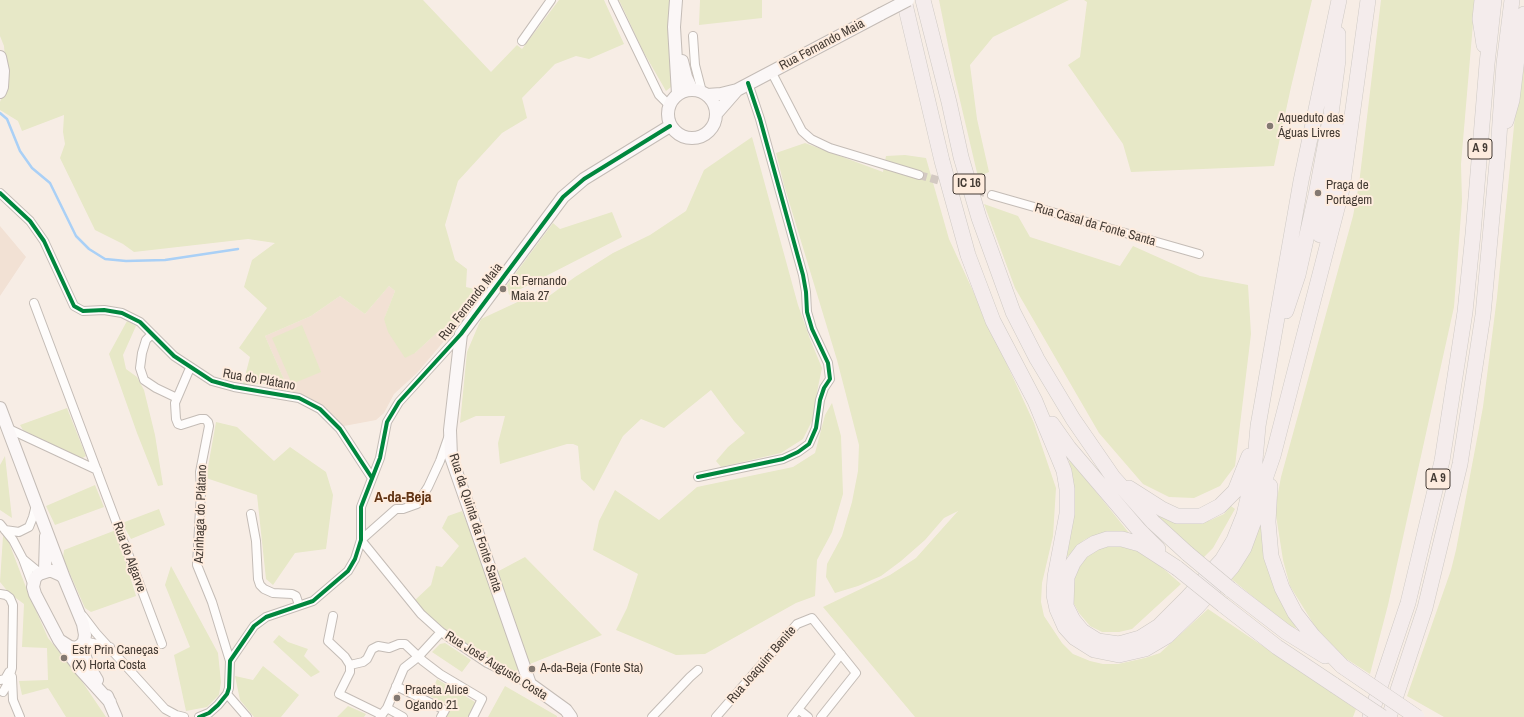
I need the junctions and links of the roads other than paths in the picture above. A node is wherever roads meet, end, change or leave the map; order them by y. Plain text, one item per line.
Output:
1 (551, 0) edge
2 (613, 0) edge
3 (676, 0) edge
4 (682, 0) edge
5 (904, 0) edge
6 (908, 0) edge
7 (923, 0) edge
8 (1339, 0) edge
9 (1368, 0) edge
10 (1482, 0) edge
11 (1494, 0) edge
12 (1512, 0) edge
13 (1524, 14) edge
14 (693, 36) dead end
15 (522, 41) dead end
16 (0, 57) edge
17 (1487, 64) junction
18 (771, 72) junction
19 (748, 84) junction
20 (737, 90) junction
21 (0, 92) edge
22 (700, 92) junction
23 (678, 94) junction
24 (669, 105) junction
25 (716, 114) junction
26 (670, 126) junction
27 (1498, 151) junction
28 (918, 175) tunnel mouth
29 (0, 193) edge
30 (992, 195) tunnel mouth
31 (1199, 254) dead end
32 (34, 303) dead end
33 (152, 334) junction
34 (461, 334) junction
35 (190, 368) junction
36 (177, 398) junction
37 (1035, 400) junction
38 (0, 408) edge
39 (1258, 426) junction
40 (7, 428) junction
41 (450, 430) junction
42 (1273, 456) junction
43 (97, 470) junction
44 (698, 477) dead end
45 (1113, 477) junction
46 (372, 478) junction
47 (36, 504) junction
48 (251, 514) dead end
49 (2, 527) edge
50 (46, 529) junction
51 (361, 540) junction
52 (23, 559) junction
53 (1177, 568) junction
54 (43, 572) junction
55 (64, 578) junction
56 (33, 586) junction
57 (0, 594) edge
58 (299, 605) junction
59 (77, 609) junction
60 (333, 616) dead end
61 (441, 632) junction
62 (59, 640) junction
63 (83, 643) junction
64 (162, 644) dead end
65 (110, 647) junction
66 (841, 654) junction
67 (418, 656) junction
68 (230, 661) junction
69 (350, 665) junction
70 (1342, 666) junction
71 (12, 668) junction
72 (698, 670) dead end
73 (0, 680) edge
74 (530, 684) junction
75 (396, 686) junction
76 (1, 690) edge
77 (227, 694) junction
78 (110, 702) junction
79 (798, 709) junction
80 (383, 713) edge
81 (20, 717) edge
82 (116, 717) edge
83 (184, 717) edge
84 (198, 717) edge
85 (246, 717) edge
86 (403, 717) edge
87 (441, 717) edge
88 (473, 717) edge
89 (571, 717) edge
90 (652, 717) edge
91 (716, 717) edge
92 (792, 717) edge
93 (808, 717) edge
94 (821, 717) edge
95 (1370, 717) edge
96 (1382, 717) edge
97 (1389, 717) edge
98 (1417, 717) edge

1 - 15 street
2 - 24 street
3 - 23 street
4 - 22 street
5 - 37 highway, IC 16
6 - 18 street, Rua Fernando Maia, bridge
7 - 45 highway, IC 16
8 - 39 highway
9 - 42 highway
10 - 17 highway
11 - 17 highway, A 9
12 - 27 highway, A 9
13 - 27 highway
14 - 22 street
16 - 21 street
17 - 95 highway, A 9
18 - 19 street, Rua Fernando Maia
18 - 28 street
19 - 20 street, Rua Fernando Maia
19 - 44 street
20 - 22 street, Rua Fernando Maia
20 - 25 street, Rua Fernando Maia
22 - 23 street
22 - 25 street
23 - 24 street
24 - 26 street
25 - 26 street
26 - 34 street, Rua Fernando Maia
27 - 97 highway, A 9
29 - 33 street, Rua do Plátano
30 - 31 street, Rua Casal da Fonte Santa
32 - 43 street, Rua do Algarve
33 - 35 street, Rua do Plátano
33 - 36 street
34 - 41 street, Rua da Quinta da Fonte Santa
34 - 46 street, Rua Fernando Maia
35 - 36 street, Azinhaga do Plátano
35 - 46 street, Rua do Plátano
36 - 68 street, Azinhaga do Plátano
37 - 42 highway
37 - 53 highway
38 - 40 street
39 - 45 highway
39 - 53 highway
40 - 43 street
40 - 47 street
41 - 51 street
41 - 74 street, Rua da Quinta da Fonte Santa
42 - 70 highway
43 - 64 street, Rua do Algarve
45 - 70 highway, bridge
46 - 51 street, Rua Fernando Maia
47 - 49 street
47 - 50 street
48 - 58 street
49 - 52 street
50 - 54 street
50 - 55 street
51 - 58 street
51 - 61 street, Rua José Augusto Costa
52 - 54 street
52 - 56 street
53 - 96 highway, bridge
54 - 55 street
54 - 56 street
55 - 59 street
56 - 62 street
57 - 71 street
58 - 68 street
59 - 63 street
59 - 65 street
60 - 69 street
61 - 67 street
61 - 74 street, Rua José Augusto Costa
62 - 63 street
62 - 78 street
63 - 65 street
63 - 78 street
65 - 83 street
66 - 79 street
66 - 91 street, Rua Joaquim Benite
66 - 94 street
67 - 69 street
67 - 75 street
67 - 88 street
68 - 77 street
69 - 80 street
70 - 98 highway, bridge
71 - 73 street
71 - 76 street
71 - 81 street
72 - 90 street
74 - 89 street, Rua José Augusto Costa
75 - 80 street
75 - 87 street
76 - 81 street
77 - 84 street
77 - 85 street
78 - 82 street
79 - 92 street
79 - 93 street
80 - 86 street

